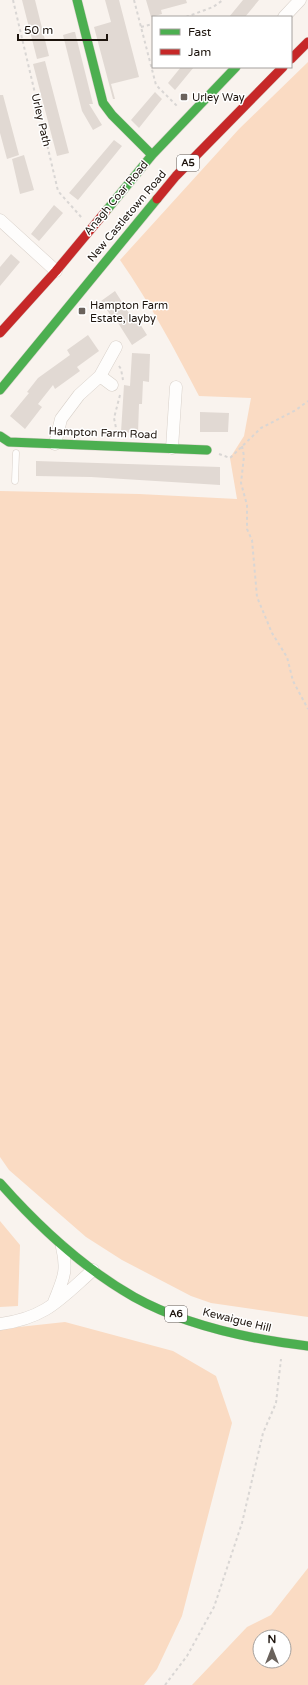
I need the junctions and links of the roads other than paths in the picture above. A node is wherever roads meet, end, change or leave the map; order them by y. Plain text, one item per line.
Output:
1 (77, 0) edge
2 (300, 0) edge
3 (285, 16) edge
4 (308, 42) edge
5 (292, 58) edge
6 (235, 68) edge
7 (282, 68) edge
8 (152, 155) junction
9 (0, 220) edge
10 (56, 270) junction
11 (0, 333) edge
12 (116, 346) dead end
13 (100, 376) junction
14 (176, 386) dead end
15 (118, 387) road end
16 (0, 390) edge
17 (0, 436) edge
18 (55, 444) junction
19 (16, 448) junction
20 (172, 448) junction
21 (207, 450) road end
22 (15, 481) dead end
23 (0, 1183) edge
24 (61, 1243) junction
25 (93, 1270) junction
26 (53, 1305) junction
27 (0, 1324) edge
28 (308, 1346) edge

1 - 8 main road
2 - 3 street
4 - 5 main road
6 - 8 main road, Anagh Coar Road
7 - 16 main road, New Castletown Road / A5
8 - 10 main road, Anagh Coar Road
9 - 10 street
10 - 11 main road, Anagh Coar Road
12 - 13 street
13 - 15 street
13 - 18 street
14 - 20 street
17 - 19 main road, Hampton Farm Road
18 - 19 main road, Hampton Farm Road
18 - 20 main road, Hampton Farm Road
19 - 22 lane
20 - 21 main road, Hampton Farm Road
23 - 24 main road, A6
24 - 25 main road, Kewaigue Hill / A6
24 - 26 street
25 - 26 street
25 - 28 main road, Kewaigue Hill / A6
26 - 27 street

